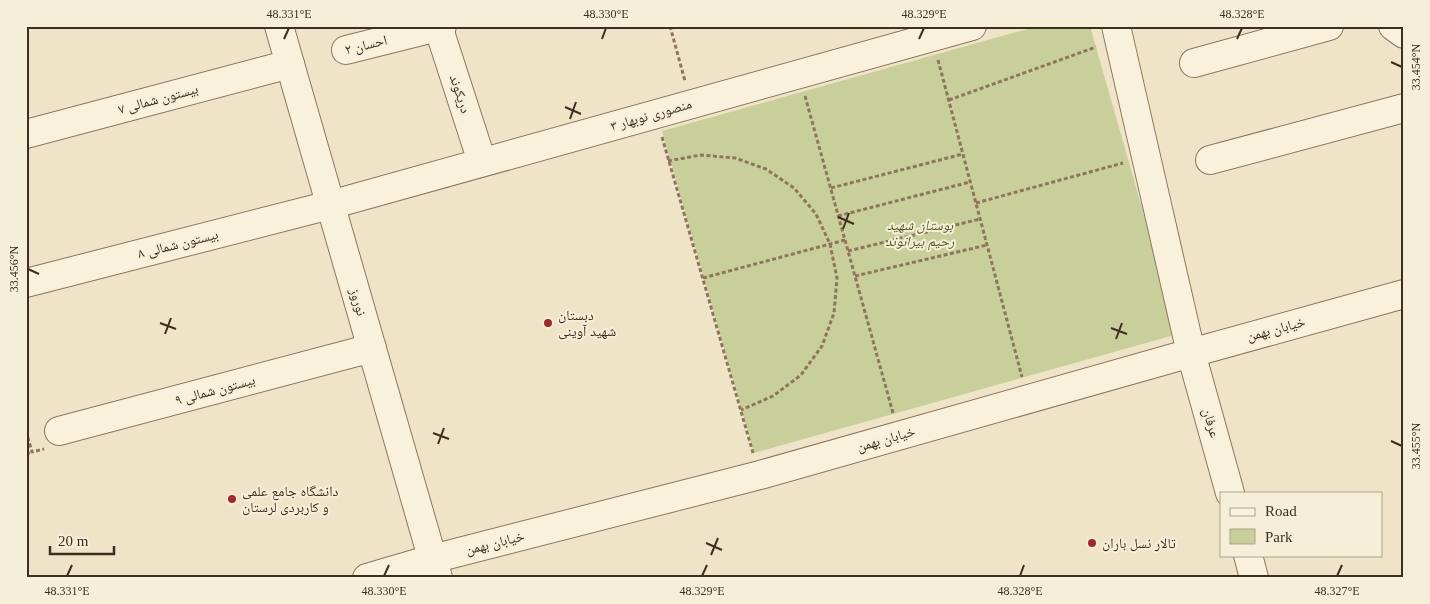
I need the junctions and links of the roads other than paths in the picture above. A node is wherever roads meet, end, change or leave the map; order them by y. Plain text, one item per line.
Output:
1 (279, 26) edge
2 (972, 26) edge
3 (1329, 26) edge
4 (1393, 26) edge
5 (440, 27) edge
6 (1117, 32) edge
7 (1404, 34) edge
8 (902, 36) edge
9 (346, 50) dead end
10 (1194, 63) dead end
11 (290, 64) junction
12 (1404, 108) edge
13 (26, 134) edge
14 (1210, 160) dead end
15 (482, 162) junction
16 (330, 205) junction
17 (26, 283) edge
18 (1404, 294) edge
19 (372, 348) junction
20 (1191, 353) junction
21 (59, 431) dead end
22 (1230, 492) edge
23 (1248, 556) edge
24 (435, 568) edge
25 (367, 578) edge
26 (1254, 578) edge

1 - 11 street, نوروز
2 - 8 street, منصوری نوبهار ۳
3 - 10 street
4 - 7 street
5 - 9 street, احسان ۲
5 - 15 street, دریکوند
6 - 20 street, عرفان
8 - 15 street, منصوری نوبهار ۳
11 - 13 street, بیستون شمالی ۷
11 - 16 street, نوروز
12 - 14 street
15 - 16 street, منصوری نوبهار ۳
16 - 17 street, بیستون شمالی ۸
16 - 19 street, نوروز
18 - 20 street, خیابان بهمن
19 - 21 street, بیستون شمالی ۹
19 - 24 street, نوروز
20 - 22 street, عرفان
20 - 24 street, خیابان بهمن
23 - 26 street
24 - 25 street, خیابان بهمن

